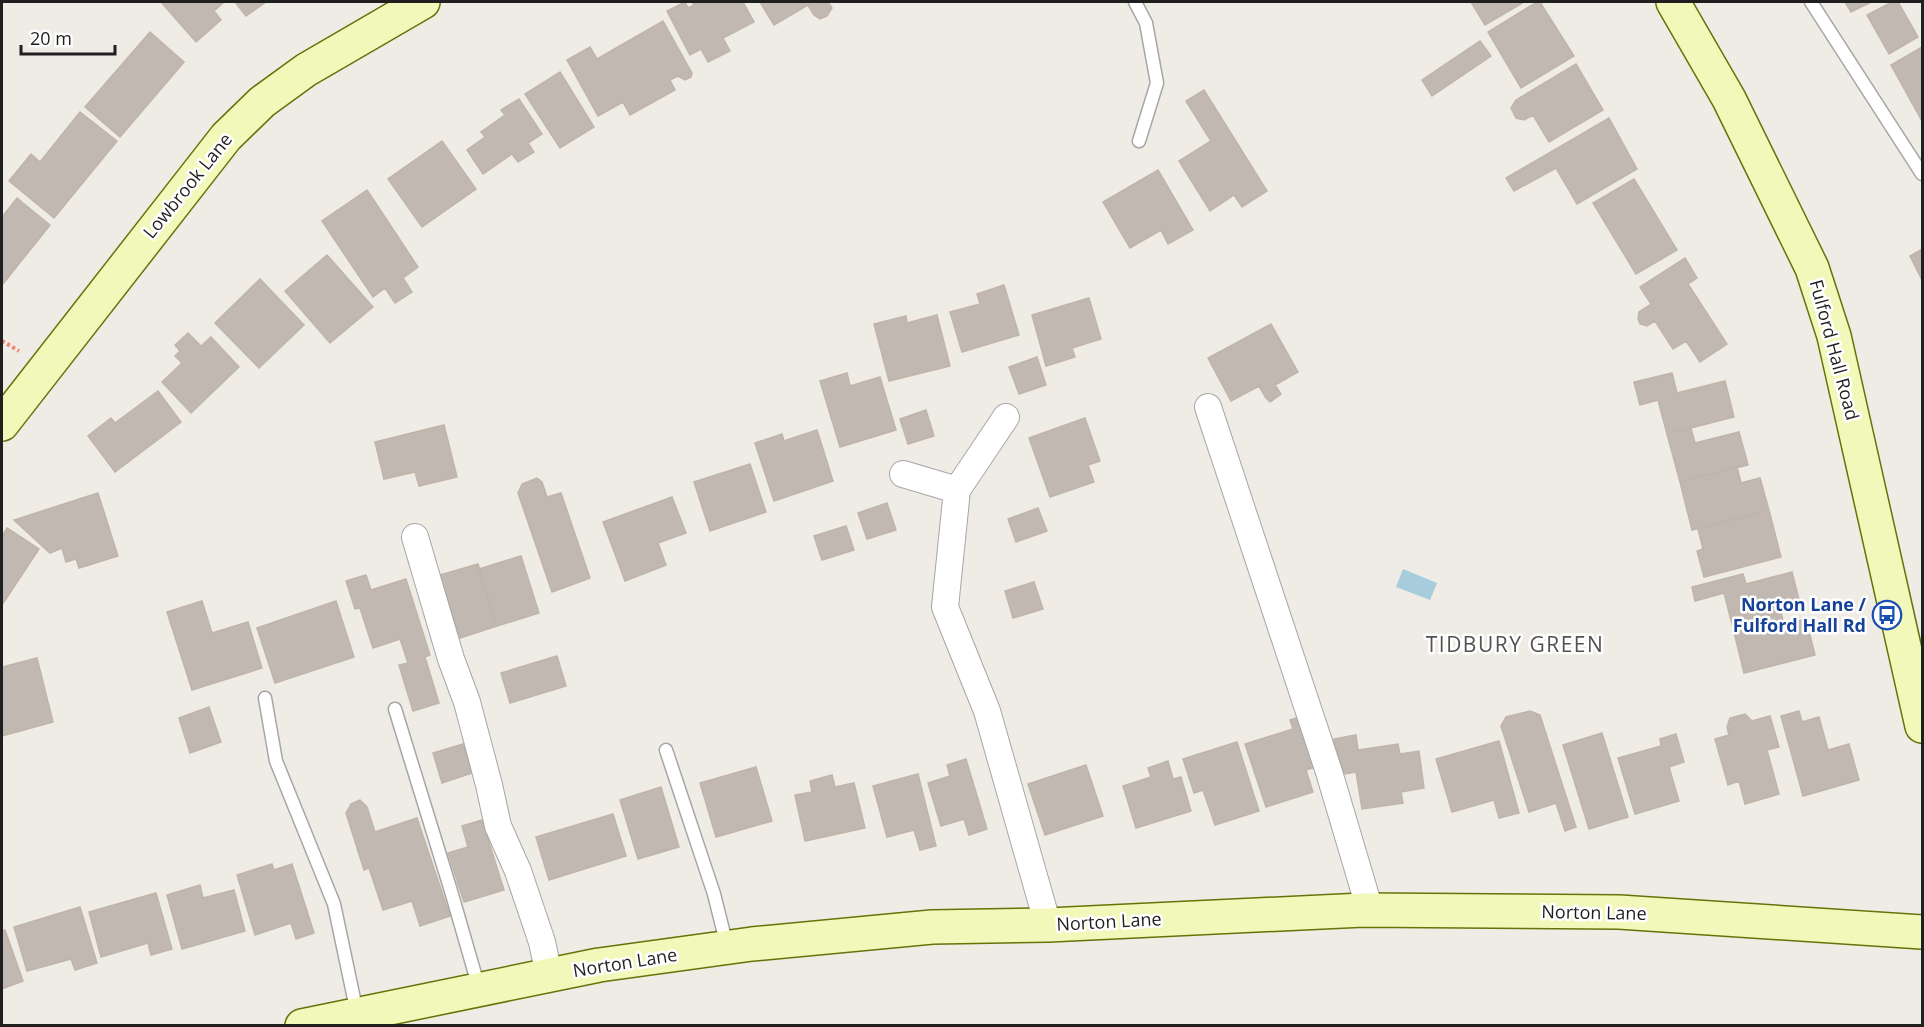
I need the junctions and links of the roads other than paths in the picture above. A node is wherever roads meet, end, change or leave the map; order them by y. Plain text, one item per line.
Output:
1 (423, 2) edge
2 (1135, 2) edge
3 (1673, 2) edge
4 (1811, 2) edge
5 (1139, 141) dead end
6 (1923, 174) edge
7 (1208, 407) dead end
8 (4, 416) edge
9 (1006, 417) dead end
10 (903, 474) dead end
11 (957, 490) junction
12 (415, 537) dead end
13 (265, 698) dead end
14 (395, 709) dead end
15 (1923, 726) edge
16 (666, 750) dead end
17 (1370, 910) junction
18 (1048, 925) junction
19 (1923, 932) edge
20 (727, 947) junction
21 (549, 975) junction
22 (479, 990) junction
23 (357, 1013) junction
24 (302, 1026) edge

1 - 8 street, Lowbrook Lane
2 - 5 lane
3 - 15 street, Fulford Hall Road
4 - 6 lane
7 - 17 street
9 - 11 street
10 - 11 street
11 - 18 street
12 - 21 street
13 - 23 lane
14 - 22 lane
16 - 20 lane
17 - 18 street, Norton Lane
17 - 19 street, Norton Lane
18 - 20 street, Norton Lane
20 - 21 street, Norton Lane
21 - 22 street, Norton Lane
22 - 23 street, Norton Lane
23 - 24 street, Norton Lane

